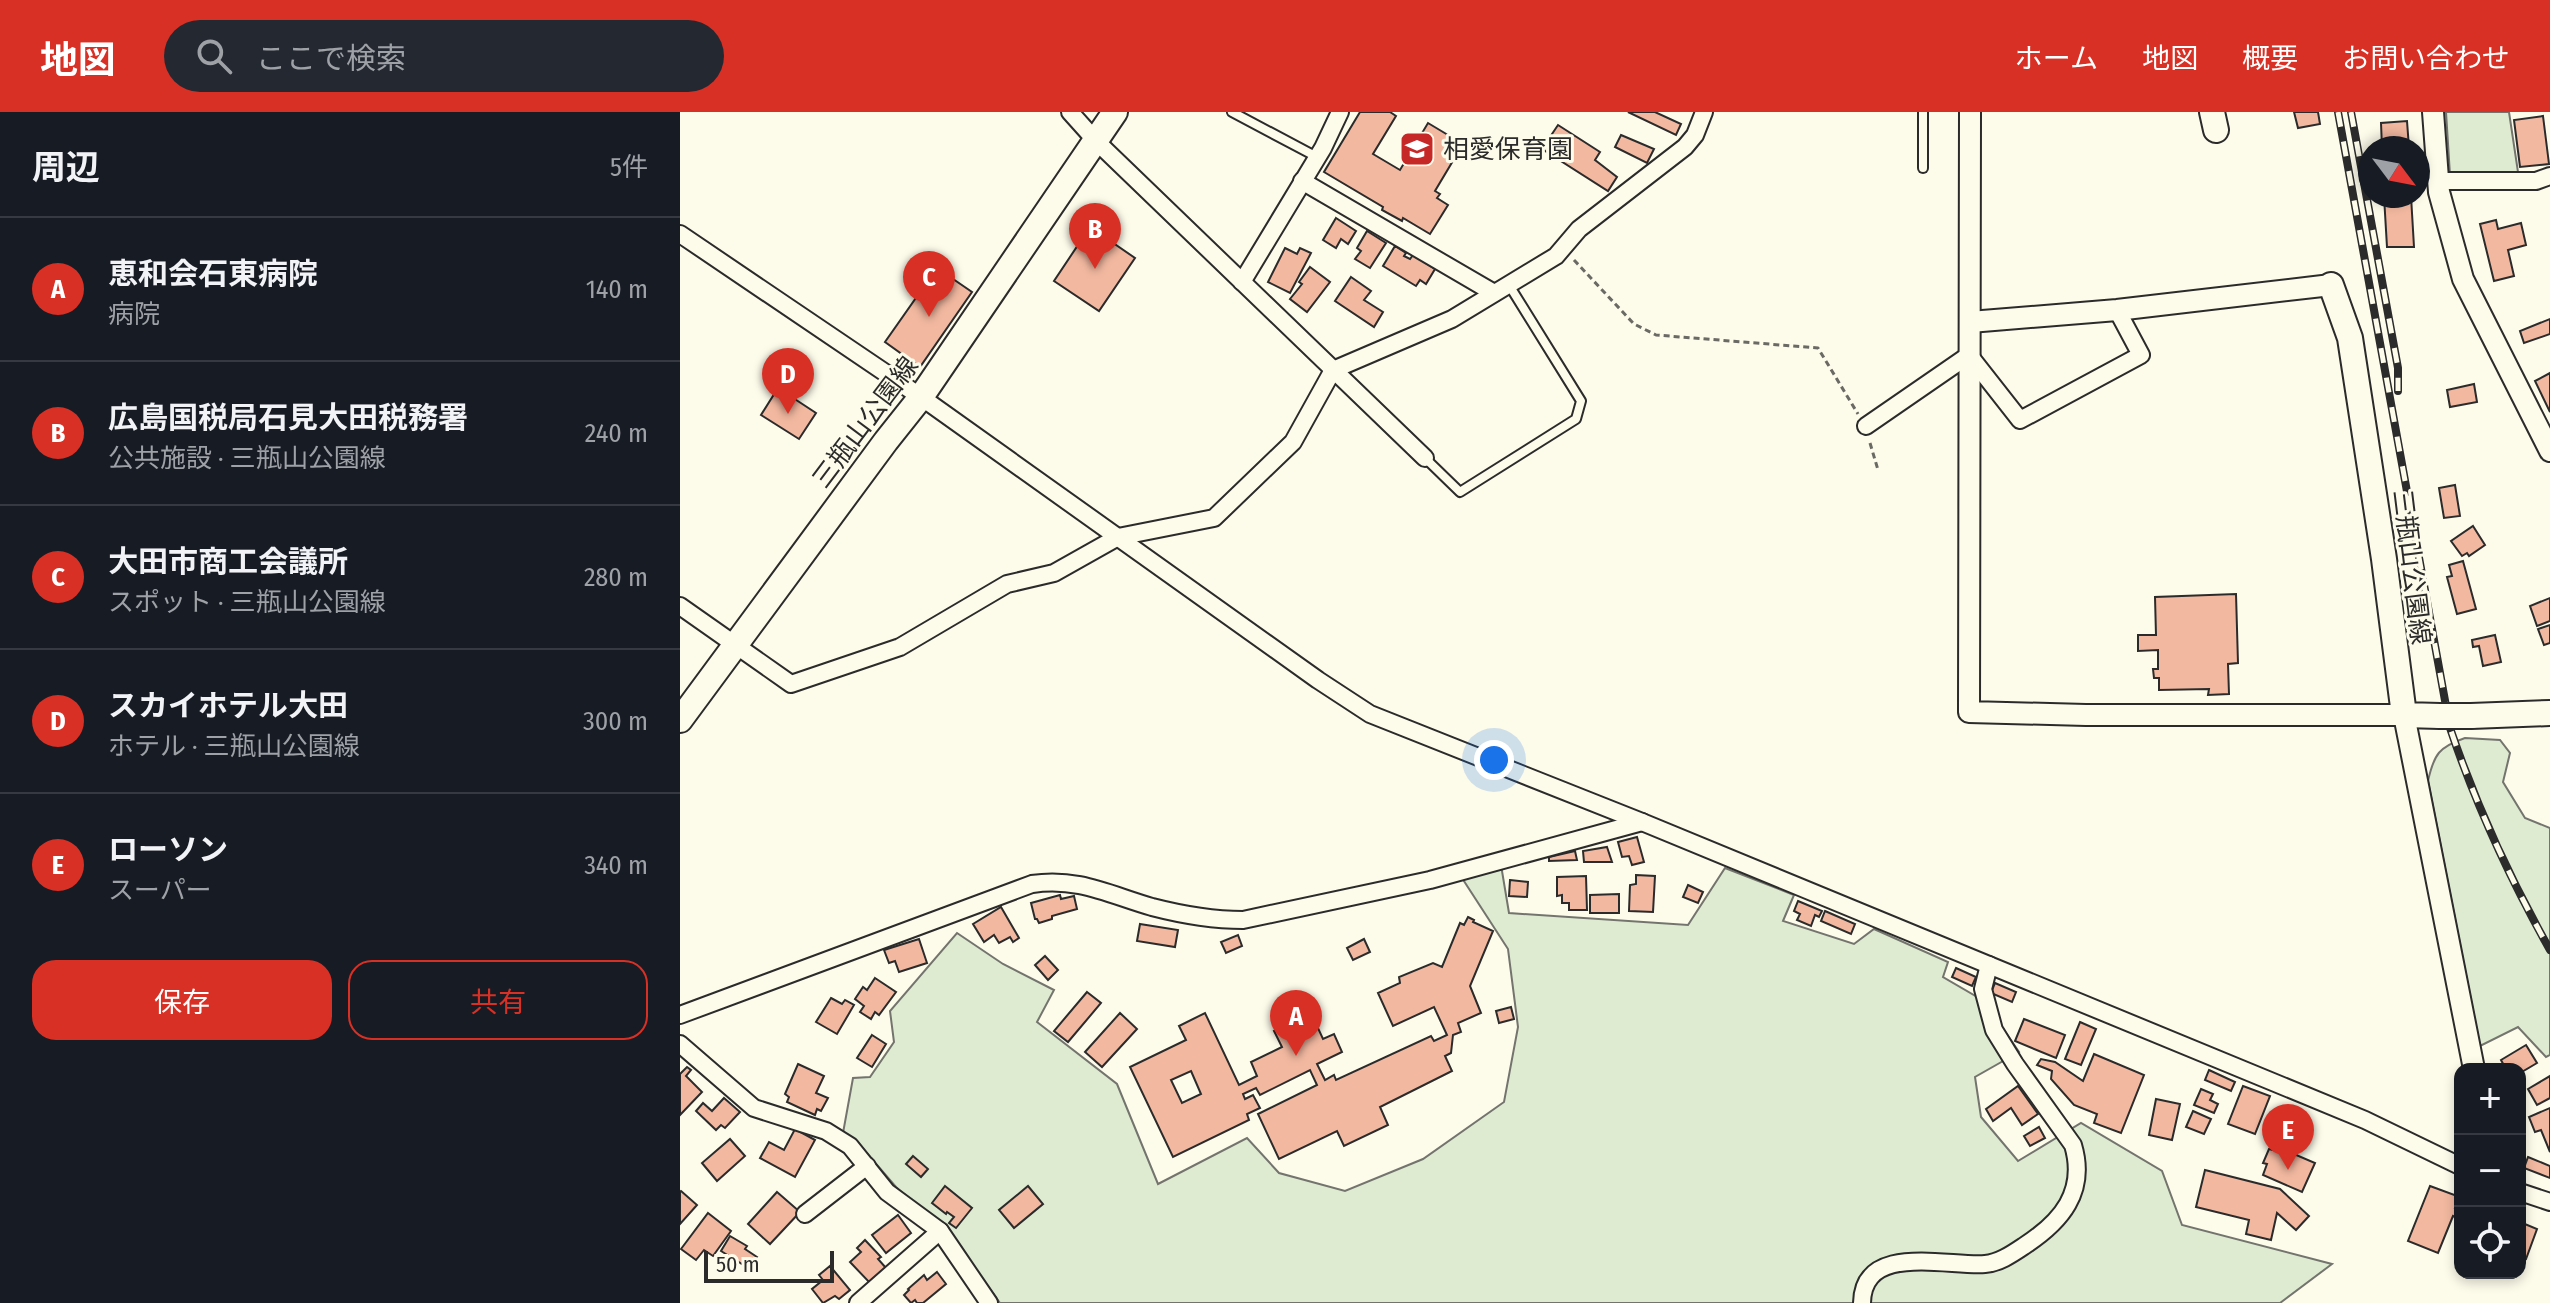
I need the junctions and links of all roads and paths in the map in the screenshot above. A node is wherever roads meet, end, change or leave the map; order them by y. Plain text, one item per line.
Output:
1 (1070, 112) edge
2 (1115, 112) edge
3 (1232, 112) edge
4 (1340, 112) edge
5 (1704, 112) edge
6 (1923, 112) edge
7 (1970, 112) edge
8 (2433, 112) edge
9 (1096, 141) junction
10 (1317, 157) junction
11 (1923, 168) dead end
12 (2550, 176) edge
13 (1302, 181) junction
14 (2438, 181) junction
15 (680, 234) edge
16 (1563, 248) junction
17 (1242, 282) junction
18 (2331, 285) joint
19 (1501, 289) junction
20 (2117, 310) junction
21 (1970, 322) junction
22 (1969, 355) junction
23 (1333, 370) junction
24 (921, 397) junction
25 (1866, 426) junction
26 (2550, 451) edge
27 (1425, 458) joint
28 (1878, 470) dead end
29 (1118, 537) junction
30 (680, 606) edge
31 (736, 645) junction
32 (2550, 713) edge
33 (2404, 715) junction
34 (680, 720) edge
35 (1642, 822) junction
36 (1989, 965) junction
37 (680, 1015) edge
38 (680, 1044) edge
39 (2473, 1063) edge
40 (2454, 1163) edge
41 (867, 1166) junction
42 (2526, 1194) edge
43 (2550, 1202) edge
44 (805, 1214) dead end
45 (940, 1231) junction
46 (858, 1303) edge
47 (989, 1303) edge
48 (1862, 1303) edge

1 - 9 street
2 - 9 main road, 三瓶山公園線
3 - 10 lane
4 - 10 street
5 - 16 street
6 - 11 lane
7 - 21 street
8 - 14 street
9 - 17 street
9 - 24 main road, 三瓶山公園線
10 - 13 street
12 - 14 street
13 - 17 street
13 - 19 street
14 - 26 street
15 - 24 street
16 - 19 street
16 - 25 path
17 - 23 street
18 - 20 street
18 - 33 main road, 三瓶山公園線
19 - 23 street
19 - 27 lane
20 - 21 street
20 - 22 street
21 - 22 street
22 - 25 street
22 - 33 street
23 - 27 street
23 - 29 street
24 - 29 street
24 - 31 main road, 三瓶山公園線
25 - 28 path
29 - 31 street
29 - 35 street
30 - 31 street
31 - 34 main road, 三瓶山公園線
32 - 33 main road, bridge
33 - 39 street
35 - 36 street
35 - 37 street
36 - 40 street
36 - 48 street
38 - 41 street
41 - 44 street
41 - 45 street
42 - 43 street
45 - 46 street
45 - 47 street

